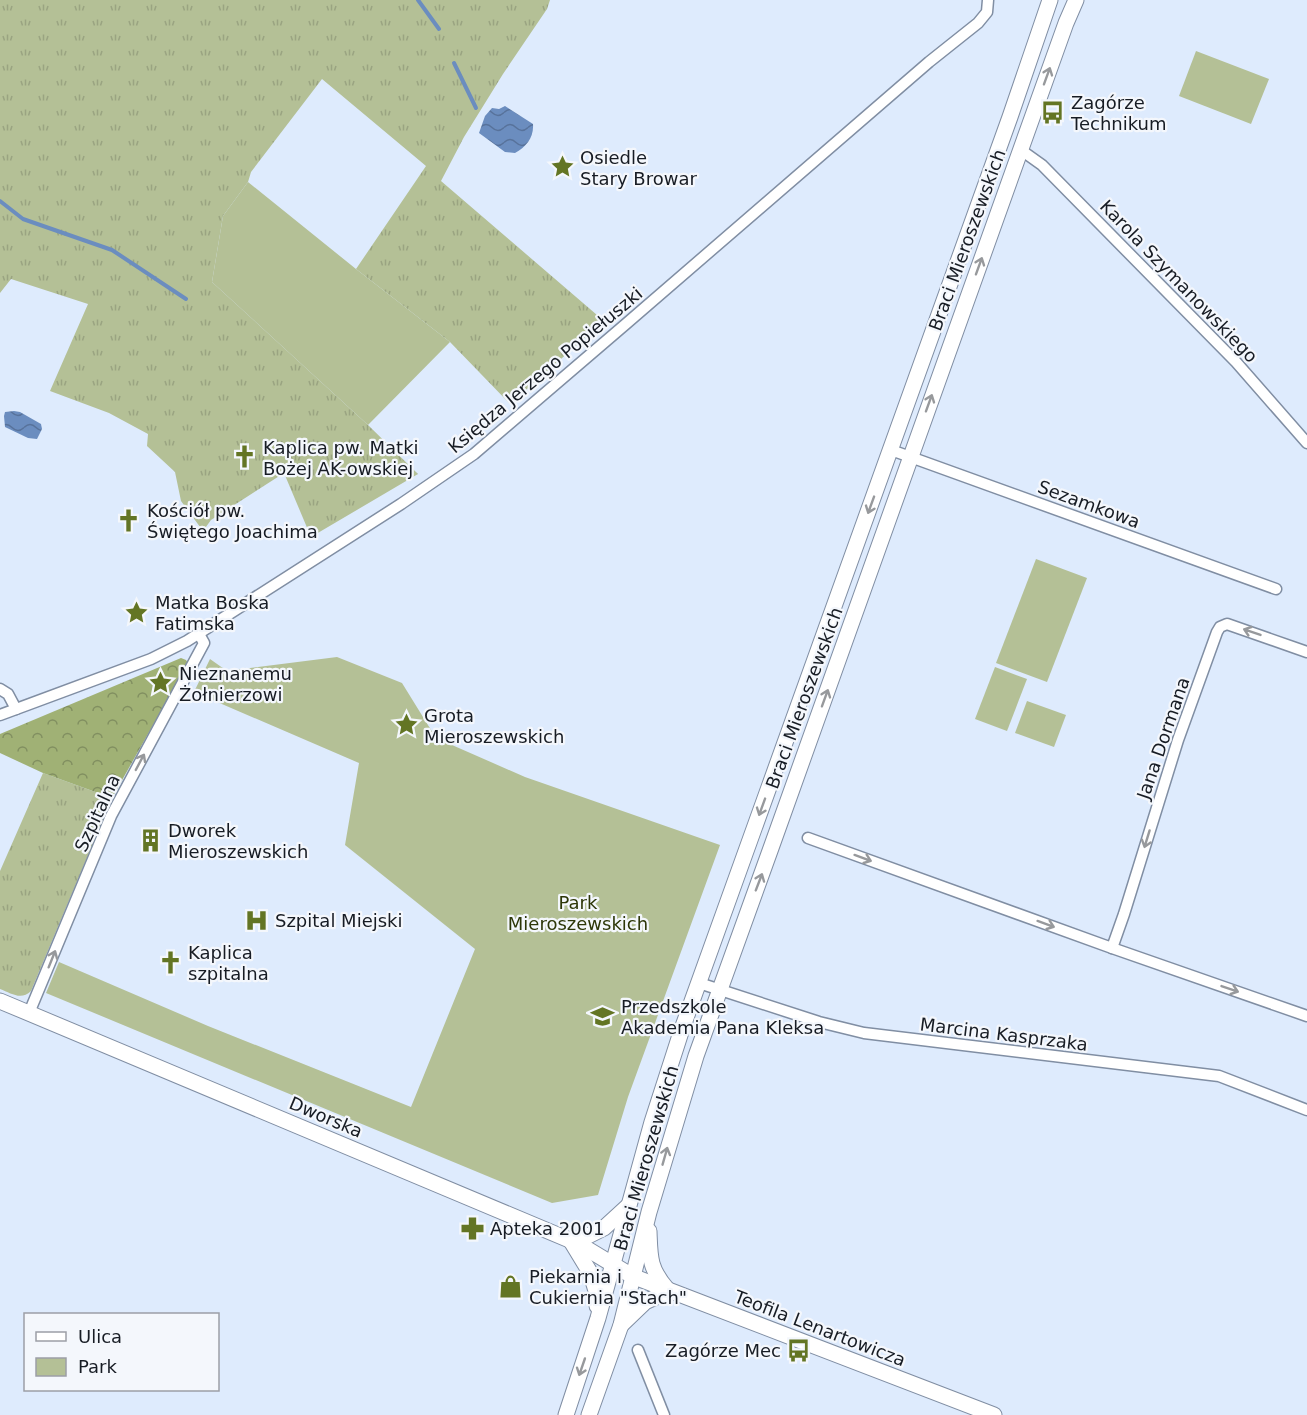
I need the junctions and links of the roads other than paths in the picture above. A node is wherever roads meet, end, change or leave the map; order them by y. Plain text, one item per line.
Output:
1 (1043, 0) edge
2 (1050, 0) edge
3 (1076, 0) edge
4 (988, 1) edge
5 (1043, 19) junction
6 (1016, 99) junction
7 (1021, 150) junction
8 (984, 186) junction
9 (1307, 443) edge
10 (891, 450) junction
11 (910, 458) junction
12 (1276, 589) dead end
13 (199, 634) junction
14 (1307, 652) edge
15 (0, 689) edge
16 (16, 709) junction
17 (0, 715) edge
18 (808, 838) dead end
19 (1112, 948) junction
20 (699, 983) junction
21 (720, 991) junction
22 (0, 1001) edge
23 (29, 1013) junction
24 (1307, 1016) edge
25 (1307, 1110) edge
26 (628, 1206) junction
27 (649, 1212) junction
28 (571, 1241) junction
29 (613, 1264) junction
30 (632, 1276) junction
31 (669, 1292) junction
32 (598, 1318) junction
33 (621, 1325) junction
34 (639, 1350) dead end
35 (566, 1415) edge
36 (589, 1415) edge
37 (664, 1415) edge
38 (994, 1415) edge

1 - 5 main road
2 - 5 main road, Braci Mieroszewskich
7 -> 3 main road, Braci Mieroszewskich
4 - 13 street, Księdza Jerzego Popiełuszki
5 - 6 main road, Braci Mieroszewskich
6 - 7 main road
6 - 8 main road, Braci Mieroszewskich
7 - 8 main road
7 - 9 street, Karola Szymanowskiego
11 -> 7 main road, Braci Mieroszewskich
8 - 10 main road, Braci Mieroszewskich
10 - 11 street, Sezamkowa
10 -> 20 main road, Braci Mieroszewskich
11 - 12 street, Sezamkowa
21 -> 11 main road, Braci Mieroszewskich
13 - 16 street, Księdza Jerzego Popiełuszki
23 -> 13 street, Szpitalna
14 -> 19 street, Jana Dormana
15 - 16 street
16 - 17 street, Księdza Jerzego Popiełuszki
18 -> 19 street
19 -> 24 street
20 - 21 street, Marcina Kasprzaka
20 - 26 main road, Braci Mieroszewskich
21 - 25 street, Marcina Kasprzaka
27 -> 21 main road, Braci Mieroszewskich
22 - 23 main road, Dworska
23 - 28 main road, Dworska
26 - 28 main road
26 - 29 main road, Braci Mieroszewskich
27 - 30 main road, Braci Mieroszewskich
27 - 31 main road
28 - 29 main road, Dworska
28 - 32 main road
29 - 30 main road, Dworska
29 - 32 main road, Braci Mieroszewskich
30 - 31 main road, Teofila Lenartowicza
30 - 33 main road, Braci Mieroszewskich
31 - 33 main road
31 - 38 main road, Teofila Lenartowicza
32 -> 35 main road, Braci Mieroszewskich
33 - 36 main road, Braci Mieroszewskich
34 - 37 street

